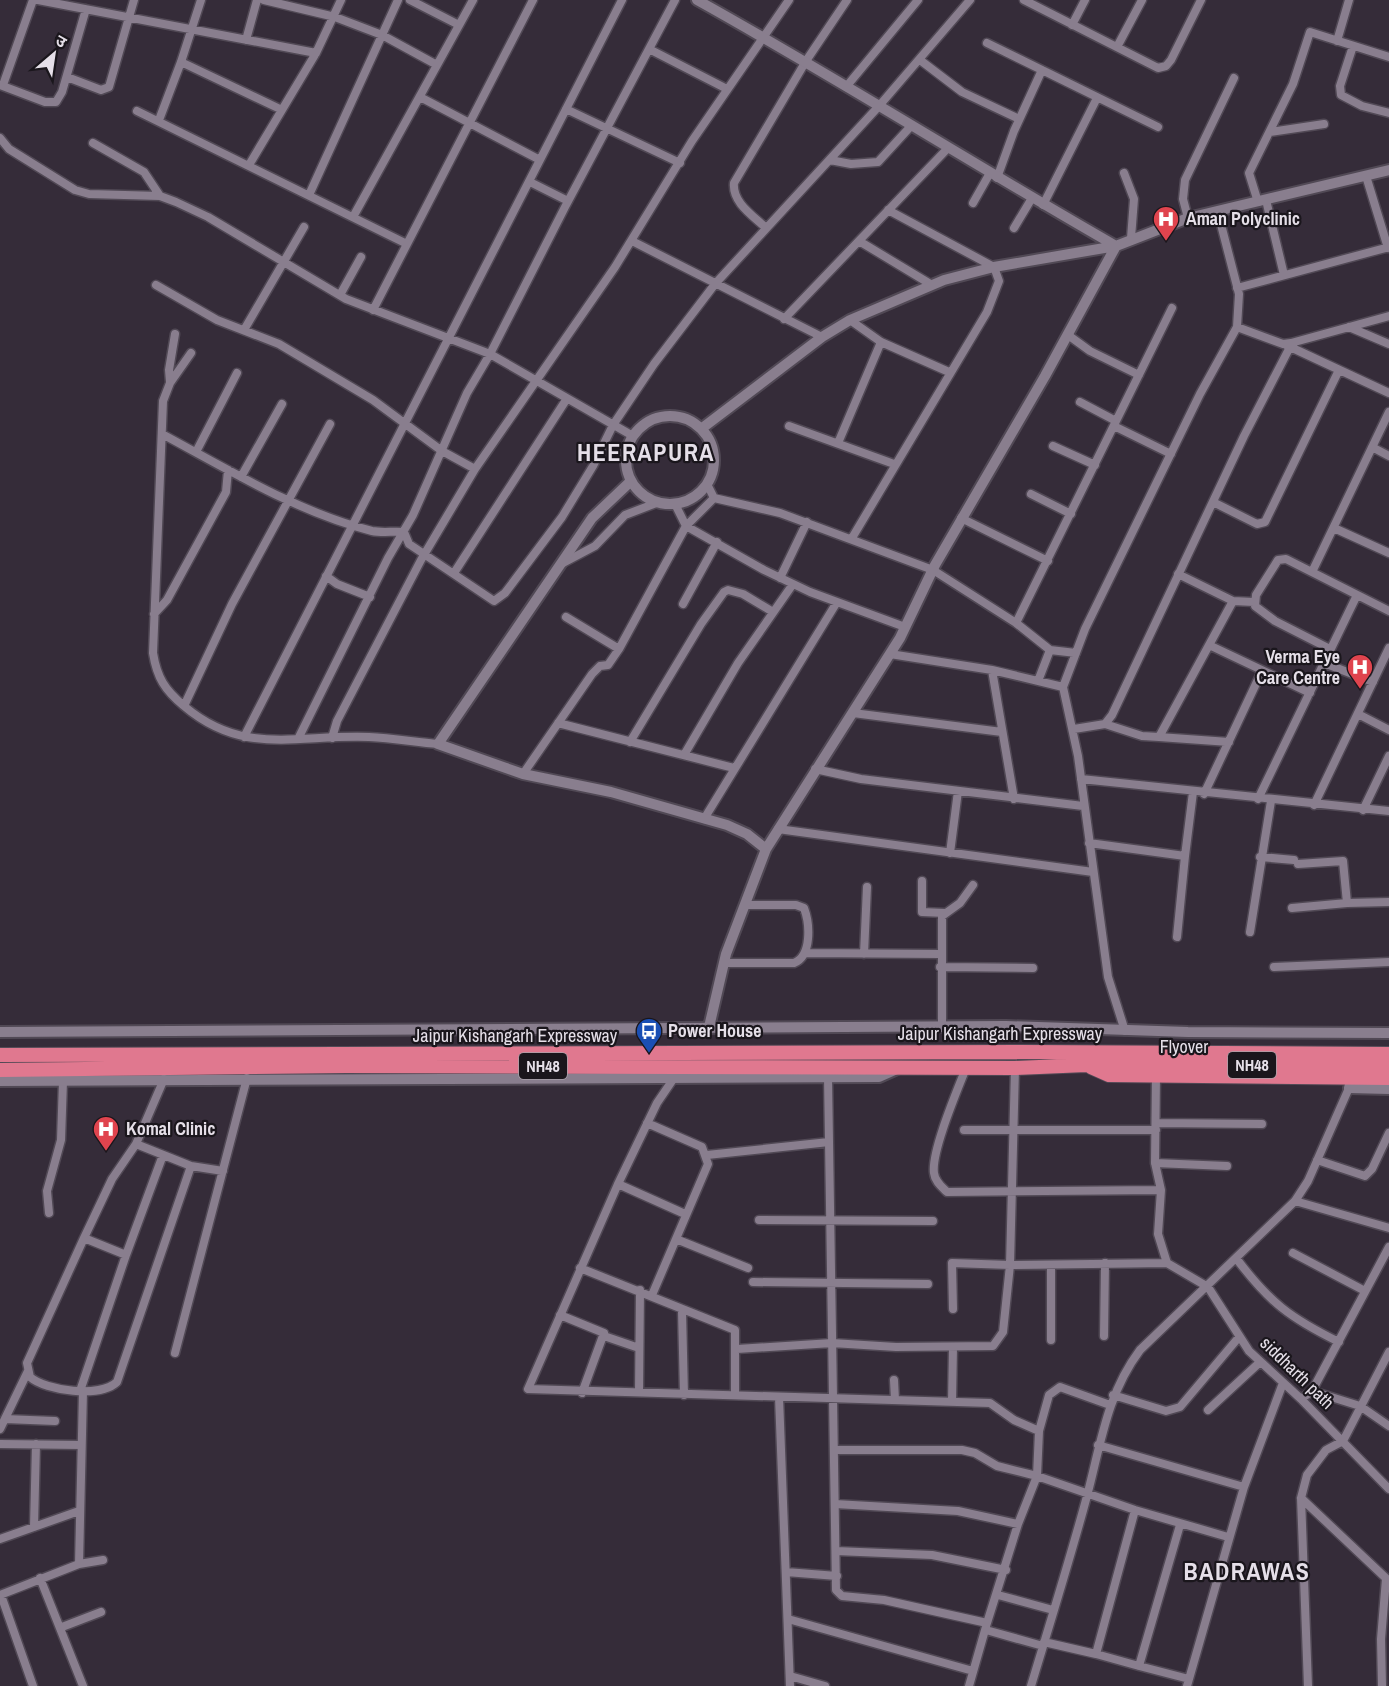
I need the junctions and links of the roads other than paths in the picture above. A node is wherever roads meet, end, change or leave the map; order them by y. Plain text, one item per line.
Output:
1 (33, 0) edge
2 (38, 0) edge
3 (134, 0) edge
4 (201, 0) edge
5 (257, 0) edge
6 (264, 0) edge
7 (341, 0) edge
8 (398, 0) edge
9 (410, 0) edge
10 (473, 0) edge
11 (533, 0) edge
12 (622, 0) edge
13 (675, 0) edge
14 (697, 0) edge
15 (789, 0) edge
16 (847, 0) edge
17 (918, 0) edge
18 (970, 0) edge
19 (1024, 0) edge
20 (1085, 0) edge
21 (1142, 0) edge
22 (1201, 0) edge
23 (1349, 0) edge
24 (81, 6) edge
25 (335, 17) junction
26 (129, 18) junction
27 (459, 25) junction
28 (1072, 25) junction
29 (192, 30) junction
30 (382, 35) junction
31 (766, 38) junction
32 (246, 40) junction
33 (1337, 41) junction
34 (987, 42) dead end
35 (1353, 46) junction
36 (1117, 47) junction
37 (649, 49) junction
38 (316, 53) junction
39 (1389, 57) edge
40 (920, 60) junction
41 (806, 61) junction
42 (181, 62) junction
43 (437, 65) junction
44 (1042, 70) junction
45 (67, 77) junction
46 (1234, 78) dead end
47 (2, 85) edge
48 (846, 87) junction
49 (727, 89) junction
50 (420, 97) junction
51 (1097, 98) junction
52 (879, 106) junction
53 (280, 109) junction
54 (566, 109) junction
55 (137, 111) dead end
56 (1389, 113) edge
57 (1019, 119) junction
58 (159, 120) junction
59 (470, 123) junction
60 (1324, 124) dead end
61 (911, 126) junction
62 (1158, 127) dead end
63 (607, 128) junction
64 (1270, 132) junction
65 (0, 138) edge
66 (93, 143) dead end
67 (948, 148) junction
68 (540, 160) junction
69 (830, 160) junction
70 (680, 163) junction
71 (249, 165) junction
72 (1389, 170) edge
73 (1124, 173) dead end
74 (993, 176) junction
75 (1366, 176) junction
76 (530, 182) junction
77 (309, 195) junction
78 (160, 196) junction
79 (1032, 198) junction
80 (568, 201) junction
81 (1262, 201) junction
82 (973, 203) dead end
83 (1043, 205) junction
84 (888, 210) junction
85 (1218, 213) junction
86 (353, 217) junction
87 (1188, 218) junction
88 (304, 227) dead end
89 (765, 227) junction
90 (1014, 228) dead end
91 (1131, 238) junction
92 (632, 241) junction
93 (859, 241) junction
94 (407, 244) junction
95 (1116, 246) junction
96 (1388, 248) edge
97 (361, 257) dead end
98 (284, 263) junction
99 (994, 267) junction
100 (1284, 275) junction
101 (714, 284) junction
102 (156, 285) dead end
103 (932, 285) junction
104 (1237, 288) junction
105 (340, 296) junction
106 (1172, 308) dead end
107 (374, 310) junction
108 (1389, 316) edge
109 (784, 319) junction
110 (850, 320) junction
111 (1237, 327) junction
112 (1349, 327) junction
113 (244, 330) junction
114 (175, 334) dead end
115 (1068, 335) junction
116 (822, 337) junction
117 (449, 338) junction
118 (881, 342) junction
119 (1389, 344) edge
120 (1286, 346) junction
121 (190, 353) dead end
122 (490, 354) junction
123 (1339, 370) junction
124 (949, 372) junction
125 (237, 373) dead end
126 (1139, 375) junction
127 (537, 381) junction
128 (170, 382) junction
129 (1389, 393) edge
130 (566, 400) junction
131 (1080, 402) dead end
132 (282, 404) dead end
133 (1389, 412) edge
134 (405, 423) junction
135 (1115, 423) junction
136 (330, 424) dead end
137 (613, 425) junction
138 (789, 426) dead end
139 (701, 429) junction
140 (162, 434) junction
141 (633, 435) junction
142 (838, 443) junction
143 (1053, 446) dead end
144 (1371, 447) junction
145 (442, 451) junction
146 (196, 452) junction
147 (1171, 454) junction
148 (1389, 456) edge
149 (894, 464) junction
150 (1095, 465) junction
151 (475, 469) junction
152 (228, 470) junction
153 (241, 477) junction
154 (631, 480) junction
155 (707, 484) junction
156 (1031, 494) dead end
157 (714, 498) junction
158 (289, 500) junction
159 (658, 502) junction
160 (1214, 502) junction
161 (675, 504) junction
162 (1071, 514) junction
163 (961, 518) junction
164 (807, 522) junction
165 (353, 524) junction
166 (686, 526) junction
167 (1334, 528) junction
168 (404, 532) junction
169 (852, 538) junction
170 (717, 542) junction
171 (425, 553) junction
172 (1389, 553) edge
173 (1048, 561) junction
174 (563, 563) junction
175 (933, 570) junction
176 (1312, 572) junction
177 (454, 573) junction
178 (1178, 574) junction
179 (326, 576) junction
180 (780, 578) junction
181 (794, 584) junction
182 (1357, 595) junction
183 (370, 597) junction
184 (1233, 601) junction
185 (837, 602) junction
186 (1254, 602) junction
187 (683, 604) dead end
188 (1389, 611) edge
189 (773, 612) junction
190 (154, 614) junction
191 (566, 617) dead end
192 (1016, 623) junction
193 (905, 627) junction
194 (1209, 645) junction
195 (1389, 648) edge
196 (619, 649) junction
197 (1330, 649) junction
198 (1050, 650) junction
199 (1076, 653) junction
200 (890, 654) junction
201 (1324, 663) junction
202 (992, 670) junction
203 (1263, 671) junction
204 (1038, 681) junction
205 (1373, 682) junction
206 (1063, 687) junction
207 (1310, 693) junction
208 (184, 705) junction
209 (853, 713) junction
210 (1358, 714) junction
211 (558, 723) junction
212 (1105, 724) junction
213 (1074, 729) junction
214 (1389, 730) edge
215 (1002, 732) junction
216 (244, 737) junction
217 (1159, 737) junction
218 (298, 738) junction
219 (332, 738) junction
220 (630, 742) junction
221 (1229, 742) junction
222 (438, 744) junction
223 (684, 755) junction
224 (1389, 756) edge
225 (734, 768) junction
226 (814, 769) junction
227 (523, 774) junction
228 (1081, 779) junction
229 (958, 791) junction
230 (1192, 792) junction
231 (1204, 794) junction
232 (1014, 799) junction
233 (1258, 799) junction
234 (1270, 801) junction
235 (1314, 805) junction
236 (1083, 806) junction
237 (1363, 810) junction
238 (1389, 811) edge
239 (704, 819) junction
240 (778, 829) junction
241 (1089, 843) junction
242 (766, 849) junction
243 (950, 853) junction
244 (1185, 856) junction
245 (1260, 857) junction
246 (1093, 872) junction
247 (922, 881) dead end
248 (973, 885) dead end
249 (867, 888) dead end
250 (1389, 902) edge
251 (1347, 903) junction
252 (745, 905) junction
253 (1292, 908) dead end
254 (945, 913) junction
255 (1250, 932) dead end
256 (1177, 937) dead end
257 (806, 953) junction
258 (864, 954) junction
259 (940, 954) junction
260 (1389, 962) edge
261 (724, 963) junction
262 (940, 967) junction
263 (1274, 967) dead end
264 (1033, 968) dead end
265 (709, 1027) junction
266 (942, 1028) junction
267 (1125, 1031) junction
268 (0, 1032) edge
269 (1389, 1033) edge
270 (1389, 1054) edge
271 (0, 1055) edge
272 (1086, 1065) junction
273 (1389, 1065) edge
274 (900, 1068) junction
275 (966, 1068) junction
276 (1015, 1068) junction
277 (0, 1070) edge
278 (1156, 1076) junction
279 (828, 1077) junction
280 (247, 1078) junction
281 (674, 1078) junction
282 (1389, 1078) edge
283 (164, 1079) junction
284 (0, 1081) edge
285 (63, 1081) junction
286 (1350, 1082) junction
287 (1389, 1089) edge
288 (647, 1123) junction
289 (1262, 1124) dead end
290 (1156, 1127) junction
291 (964, 1130) dead end
292 (1015, 1131) junction
293 (1389, 1133) edge
294 (829, 1142) junction
295 (136, 1144) junction
296 (163, 1155) junction
297 (707, 1155) junction
298 (1317, 1160) junction
299 (1155, 1163) junction
300 (191, 1166) junction
301 (1227, 1166) dead end
302 (223, 1171) junction
303 (618, 1184) junction
304 (1161, 1190) junction
305 (1014, 1191) junction
306 (1295, 1201) junction
307 (49, 1213) dead end
308 (685, 1214) junction
309 (759, 1220) dead end
310 (933, 1221) dead end
311 (830, 1222) junction
312 (1389, 1228) edge
313 (84, 1238) junction
314 (676, 1239) junction
315 (1389, 1248) edge
316 (1293, 1253) dead end
317 (126, 1255) junction
318 (1236, 1258) junction
319 (1105, 1263) junction
320 (1167, 1263) junction
321 (1010, 1265) junction
322 (1051, 1266) junction
323 (580, 1268) junction
324 (748, 1268) dead end
325 (753, 1282) dead end
326 (928, 1284) dead end
327 (831, 1285) junction
328 (1208, 1287) junction
329 (640, 1290) junction
330 (1365, 1291) junction
331 (652, 1295) junction
332 (953, 1309) dead end
333 (682, 1311) junction
334 (560, 1315) junction
335 (604, 1336) junction
336 (1104, 1336) dead end
337 (1239, 1337) junction
338 (1051, 1340) dead end
339 (1339, 1342) junction
340 (832, 1343) junction
341 (953, 1347) junction
342 (639, 1348) junction
343 (737, 1349) junction
344 (1389, 1352) edge
345 (175, 1353) dead end
346 (1259, 1363) junction
347 (28, 1371) junction
348 (894, 1380) dead end
349 (1283, 1383) junction
350 (81, 1391) junction
351 (1312, 1391) junction
352 (639, 1392) junction
353 (582, 1393) junction
354 (684, 1395) junction
355 (735, 1395) junction
356 (1113, 1395) junction
357 (779, 1397) junction
358 (833, 1397) junction
359 (1301, 1399) junction
360 (895, 1400) junction
361 (952, 1402) junction
362 (1110, 1405) junction
363 (1360, 1406) junction
364 (1208, 1410) dead end
365 (5, 1419) junction
366 (55, 1421) dead end
367 (1389, 1426) edge
368 (0, 1429) edge
369 (1039, 1431) junction
370 (1343, 1441) junction
371 (0, 1444) edge
372 (36, 1444) junction
373 (81, 1445) junction
374 (1098, 1445) junction
375 (834, 1450) junction
376 (1037, 1476) junction
377 (1244, 1487) junction
378 (1389, 1489) edge
379 (1087, 1495) junction
380 (1300, 1498) junction
381 (835, 1504) junction
382 (1135, 1510) junction
383 (79, 1511) junction
384 (1018, 1524) junction
385 (1180, 1525) junction
386 (34, 1527) junction
387 (1228, 1537) junction
388 (0, 1539) edge
389 (836, 1551) junction
390 (103, 1560) dead end
391 (79, 1564) junction
392 (1006, 1570) junction
393 (786, 1572) junction
394 (837, 1576) junction
395 (40, 1578) junction
396 (1388, 1580) edge
397 (998, 1594) junction
398 (0, 1595) edge
399 (1386, 1608) edge
400 (1053, 1610) junction
401 (101, 1612) dead end
402 (788, 1619) junction
403 (986, 1626) junction
404 (62, 1627) junction
405 (1043, 1644) junction
406 (1096, 1654) junction
407 (1385, 1657) edge
408 (1139, 1666) junction
409 (973, 1671) junction
410 (790, 1676) junction
411 (1188, 1682) edge
412 (79, 1685) edge
413 (33, 1686) edge
414 (790, 1686) edge
415 (825, 1686) edge
416 (969, 1686) edge
417 (1031, 1686) edge
418 (1308, 1686) edge
419 (1382, 1686) edge

1 - 47 street
2 - 24 street
3 - 26 street
4 - 29 street
5 - 32 street
6 - 25 street
7 - 25 street
8 - 30 street
9 - 27 street
10 - 27 street
11 - 59 street
12 - 54 street
13 - 37 street
14 - 31 street
15 - 31 street
16 - 41 street
17 - 48 street
18 - 40 street
19 - 28 street
20 - 28 street
21 - 36 street
22 - 36 street
23 - 33 street
24 - 26 street
24 - 45 street
25 - 30 street
25 - 38 street
26 - 29 street
26 - 45 street
27 - 43 street
28 - 36 street
29 - 32 street
29 - 42 street
30 - 43 street
30 - 77 street
31 - 41 street
31 - 49 street
32 - 38 street
33 - 35 street
33 - 64 street
34 - 44 street
35 - 39 street
35 - 56 street
37 - 49 street
37 - 63 street
38 - 53 street
40 - 52 street
40 - 57 street
41 - 48 street
41 - 89 street
42 - 53 street
42 - 58 street
43 - 50 street
44 - 51 street
44 - 57 street
45 - 47 street
46 - 87 street
48 - 52 street
49 - 70 street
50 - 59 street
50 - 86 street
51 - 62 street
51 - 83 street
52 - 61 street
52 - 69 street
53 - 71 street
54 - 63 street
54 - 68 street
55 - 58 street
57 - 74 street
58 - 71 street
59 - 68 street
59 - 94 street
60 - 64 street
61 - 67 street
61 - 69 street
63 - 70 street
63 - 80 street
64 - 81 street
65 - 78 street
66 - 78 street
67 - 74 street
67 - 84 street
68 - 76 street
69 - 89 street
70 - 92 street
71 - 77 street
72 - 75 street
73 - 91 street
74 - 79 street
74 - 82 street
75 - 81 street
75 - 96 street
76 - 80 street
76 - 117 street
77 - 86 street
78 - 98 street
79 - 83 street
79 - 90 street
80 - 122 street
81 - 85 street
81 - 100 street
83 - 95 street
84 - 93 street
84 - 99 street
85 - 87 street
85 - 104 street
86 - 94 street
87 - 91 street
88 - 98 street
89 - 101 street
91 - 95 street
92 - 101 street
92 - 127 street
93 - 103 street
93 - 109 street
94 - 107 street
95 - 99 street
95 - 115 street
96 - 100 street
97 - 105 street
98 - 105 street
98 - 113 street
99 - 103 street
99 - 124 street
100 - 104 street
101 - 109 street
101 - 137 street
102 - 113 street
103 - 110 street
104 - 111 street
105 - 107 street
106 - 126 street
107 - 117 street
108 - 112 street
109 - 116 street
110 - 116 street
110 - 118 street
111 - 120 street
111 - 147 street
112 - 119 street
112 - 120 street
113 - 134 street
114 - 128 street
115 - 126 street
115 - 163 street
116 - 139 street
117 - 122 street
117 - 134 street
118 - 124 street
118 - 142 street
120 - 123 street
120 - 160 street
121 - 128 street
122 - 127 street
122 - 145 street
123 - 129 street
123 - 160 street
124 - 149 street
125 - 146 street
126 - 135 street
127 - 130 street
127 - 151 street
128 - 140 street
130 - 137 street
130 - 177 street
131 - 135 street
132 - 153 street
133 - 144 street
134 - 145 street
134 - 165 street
135 - 147 street
135 - 150 street
136 - 158 street
137 - 141 street
137 - 177 street
138 - 142 street
139 - 141 street
139 - 155 street
140 - 146 street
140 - 190 street
141 - 154 street
142 - 149 street
143 - 150 street
144 - 148 street
144 - 167 street
145 - 151 street
145 - 168 street
146 - 152 street
147 - 199 street
149 - 169 street
150 - 162 street
151 - 171 street
152 - 153 street
152 - 190 street
153 - 158 street
154 - 159 street
154 - 174 street
155 - 157 street
155 - 161 street
156 - 162 street
157 - 164 street
157 - 166 street
158 - 165 street
158 - 208 street
159 - 161 street
159 - 174 street
160 - 178 street
161 - 166 street
162 - 173 street
163 - 173 street
163 - 175 street
164 - 169 street
164 - 180 street
165 - 168 street
165 - 179 street
166 - 170 street
166 - 196 street
167 - 172 street
167 - 176 street
168 - 171 street
168 - 183 street
169 - 175 street
170 - 180 street
170 - 187 street
171 - 177 street
171 - 219 street
173 - 192 street
174 - 222 street
175 - 192 street
175 - 193 street
176 - 182 street
176 - 186 street
178 - 184 street
178 - 212 street
179 - 183 street
179 - 216 street
180 - 181 street
181 - 185 street
181 - 189 street
182 - 188 street
182 - 197 street
183 - 218 street
184 - 186 street
184 - 194 street
185 - 193 street
185 - 225 street
186 - 197 street
189 - 220 street
189 - 223 street
190 - 208 street
191 - 196 street
192 - 198 street
193 - 200 street
194 - 203 street
194 - 217 street
195 - 205 street
196 - 211 street
197 - 201 street
198 - 199 street
198 - 204 street
199 - 206 street
200 - 202 street
200 - 209 street
201 - 205 street
201 - 207 street
202 - 204 street
202 - 215 street
203 - 207 street
203 - 221 street
204 - 206 street
205 - 210 street
206 - 213 street
207 - 233 street
208 - 216 street
209 - 215 street
209 - 226 street
210 - 214 street
210 - 235 street
211 - 220 street
211 - 227 street
212 - 213 street
212 - 217 street
213 - 228 street
215 - 232 street
216 - 218 street
217 - 221 street
218 - 219 street
219 - 222 street
220 - 223 street
221 - 231 street
222 - 227 street
223 - 225 street
224 - 237 street
225 - 239 street
226 - 229 street
226 - 240 street
227 - 239 street
228 - 230 street
228 - 236 street
229 - 232 street
229 - 243 street
230 - 231 street
230 - 244 street
231 - 233 street
232 - 236 street
233 - 234 street
234 - 235 street
234 - 245 street
235 - 237 street
236 - 241 street
237 - 238 street
239 - 242 street
240 - 242 street
240 - 243 street
241 - 244 street
241 - 246 street
242 - 252 street
243 - 246 street
244 - 256 street
245 - 251 street
245 - 255 street
246 - 267 street
247 - 254 street
248 - 254 street
249 - 258 street
250 - 251 street
251 - 253 street
252 - 257 street
252 - 261 street
254 - 259 street
257 - 258 street
257 - 261 street
258 - 259 street
259 - 262 street
260 - 263 street
261 - 265 street
262 - 264 street
262 - 266 street
265 - 266 street
265 - 268 street
266 - 267 street
267 - 269 street
270 - 271 highway, Jaipur Kishangarh Expressway / NH48
272 - 273 highway, Flyover / NH48
272 - 276 highway, Jaipur Kishangarh Expressway / NH48
272 - 278 highway
274 - 275 highway, Jaipur Kishangarh Expressway / NH48
274 - 277 highway, Jaipur Kishangarh Expressway / NH48
274 - 279 street
275 - 276 highway, Jaipur Kishangarh Expressway / NH48
275 - 305 street
276 - 292 street
278 - 286 highway
278 - 290 street
279 - 281 street
279 - 294 street
280 - 281 street
280 - 283 street
280 - 302 street
281 - 288 street
282 - 286 highway
283 - 285 street
283 - 295 street
284 - 285 street
285 - 307 street
286 - 287 street
286 - 298 street
288 - 297 street
288 - 303 street
289 - 290 street
290 - 292 street
290 - 299 street
291 - 292 street
292 - 305 street
293 - 298 street
294 - 297 street
294 - 311 street
295 - 296 street
295 - 313 street
296 - 300 street
296 - 317 street
297 - 308 street
298 - 306 street
299 - 301 street
299 - 304 street
300 - 302 street
300 - 350 street
302 - 345 street
303 - 308 street
303 - 323 street
304 - 305 street
304 - 320 street
305 - 321 street
306 - 312 street
306 - 318 street
308 - 314 street
309 - 311 street
310 - 311 street
311 - 327 street
313 - 317 street
313 - 347 street
314 - 324 street
314 - 331 street
315 - 330 street
316 - 330 street
317 - 350 street
318 - 328 street
318 - 339 street
319 - 320 street
319 - 322 street
319 - 336 street
320 - 328 street, siddharth path
321 - 322 street
321 - 332 street
321 - 341 street
322 - 338 street
323 - 329 street
323 - 334 street
325 - 327 street
326 - 327 street
327 - 340 street
328 - 337 street, siddharth path
328 - 356 street
329 - 331 street
329 - 342 street
330 - 339 street
331 - 333 street
333 - 343 street
333 - 354 street
334 - 335 street
334 - 353 street
335 - 342 street
335 - 353 street
337 - 346 street, siddharth path
337 - 356 street
339 - 351 street
340 - 341 street
340 - 343 street
340 - 358 street
341 - 361 street
342 - 352 street
343 - 355 street
344 - 363 street
346 - 349 street, siddharth path
346 - 364 street
347 - 350 street
347 - 365 street
348 - 360 street
349 - 359 street, siddharth path
349 - 377 street
350 - 373 street
351 - 359 street
351 - 363 street
352 - 353 street
352 - 354 street
354 - 355 street
355 - 357 street
356 - 362 street
357 - 358 street
357 - 393 street
358 - 360 street
358 - 375 street
359 - 370 street, siddharth path
360 - 361 street
361 - 369 street
362 - 369 street
362 - 374 street
363 - 367 street
363 - 370 street
365 - 366 street
365 - 368 street
369 - 376 street
370 - 378 street, siddharth path
370 - 380 street
371 - 372 street
372 - 373 street
372 - 386 street
373 - 383 street
374 - 377 street
374 - 379 street
375 - 376 street
375 - 381 street
376 - 379 street
376 - 384 street
377 - 387 street
379 - 382 street
379 - 400 street
380 - 396 street
380 - 418 street
381 - 384 street
381 - 389 street
382 - 385 street
382 - 406 street
383 - 386 street
383 - 391 street
384 - 392 street
385 - 387 street
385 - 408 street
386 - 388 street
387 - 411 street
389 - 392 street
389 - 394 street
390 - 391 street
391 - 395 street
392 - 397 street
393 - 394 street
393 - 402 street
394 - 403 street
395 - 398 street
395 - 404 street
396 - 399 street
397 - 400 street
397 - 403 street
398 - 413 street
399 - 407 street
400 - 405 street
401 - 404 street
402 - 409 street
402 - 410 street
403 - 405 street
403 - 409 street
404 - 412 street
405 - 406 street
405 - 417 street
406 - 408 street
407 - 419 street
408 - 411 street
409 - 416 street
410 - 414 street
410 - 415 street

